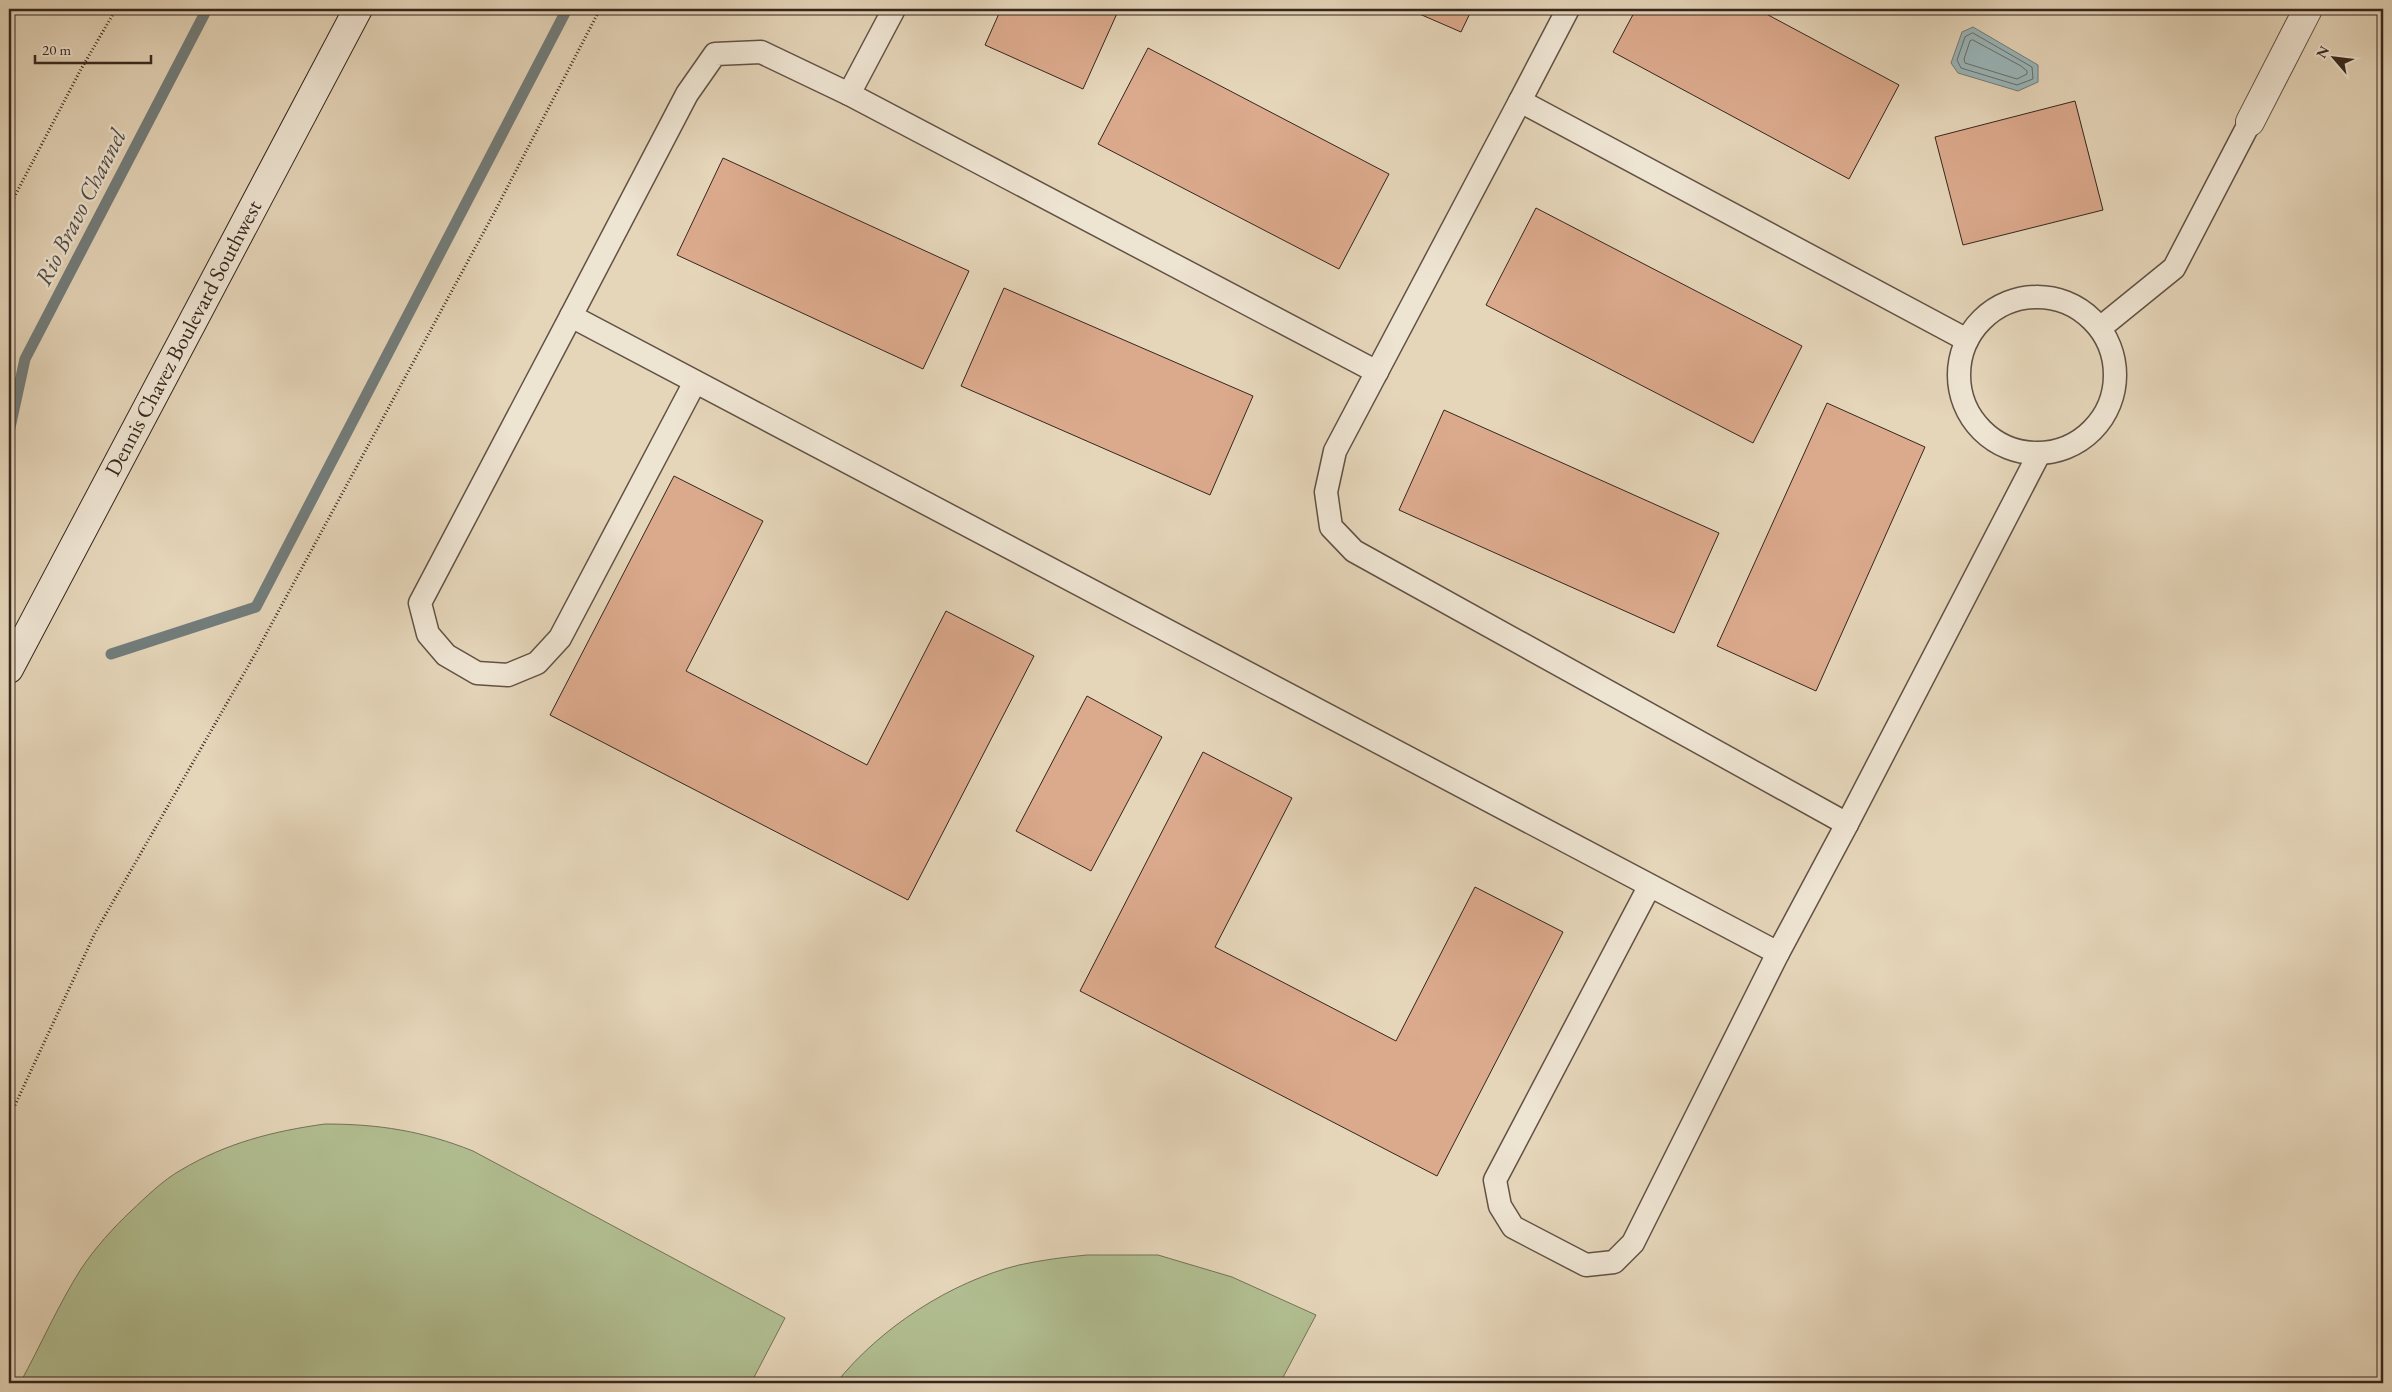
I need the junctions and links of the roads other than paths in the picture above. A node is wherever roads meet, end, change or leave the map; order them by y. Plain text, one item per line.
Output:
1 (358, 9) edge
2 (894, 9) edge
3 (1568, 9) edge
4 (2308, 9) edge
5 (849, 94) junction
6 (1520, 101) junction
7 (2250, 122) joint
8 (571, 316) junction
9 (2100, 328) junction
10 (1967, 340) junction
11 (1377, 372) junction
12 (695, 382) junction
13 (2039, 454) junction
14 (9, 669) edge
15 (1847, 824) junction
16 (1649, 887) junction
17 (1778, 953) junction

1 - 14 main road, Dennis Chavez Boulevard Southwest
2 - 5 lane
3 - 6 lane
4 - 7 main road
5 - 8 lane
5 - 11 lane
6 - 10 lane
6 - 11 lane
7 - 9 lane
8 - 12 lane
8 - 12 lane
9 - 10 lane
9 - 13 lane
10 - 13 lane
11 - 15 lane
12 - 16 lane
13 - 15 lane
15 - 17 lane
16 - 17 lane
16 - 17 lane

